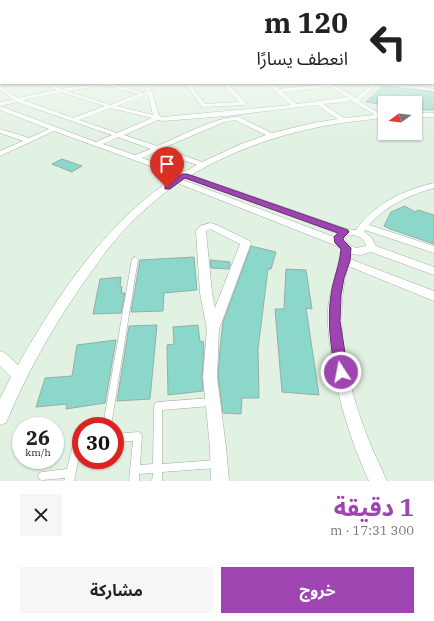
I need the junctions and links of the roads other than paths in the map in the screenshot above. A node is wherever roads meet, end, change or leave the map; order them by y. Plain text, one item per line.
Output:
1 (8, 93) edge
2 (45, 93) edge
3 (71, 93) edge
4 (146, 93) edge
5 (147, 93) edge
6 (195, 93) edge
7 (234, 93) edge
8 (280, 93) edge
9 (345, 93) edge
10 (365, 93) edge
11 (350, 97) junction
12 (17, 100) junction
13 (356, 101) junction
14 (0, 104) edge
15 (229, 104) junction
16 (319, 104) junction
17 (219, 105) junction
18 (109, 106) junction
19 (296, 106) junction
20 (0, 108) edge
21 (422, 111) edge
22 (434, 111) edge
23 (378, 112) edge
24 (0, 113) edge
25 (226, 114) junction
26 (378, 114) edge
27 (237, 115) junction
28 (422, 115) edge
29 (434, 115) edge
30 (157, 118) junction
31 (72, 120) junction
32 (343, 120) junction
33 (0, 130) edge
34 (51, 130) junction
35 (116, 135) junction
36 (270, 135) junction
37 (30, 142) junction
38 (97, 144) junction
39 (157, 148) junction
40 (0, 154) edge
41 (135, 158) junction
42 (204, 165) junction
43 (181, 178) junction
44 (434, 185) edge
45 (360, 229) junction
46 (341, 243) junction
47 (370, 248) junction
48 (434, 250) edge
49 (135, 259) dead end
50 (434, 272) edge
51 (434, 296) edge
52 (213, 329) junction
53 (0, 357) edge
54 (19, 375) junction
55 (6, 395) edge
56 (212, 402) junction
57 (0, 417) edge
58 (109, 417) edge
59 (124, 437) edge
60 (219, 464) junction
61 (157, 468) junction
62 (135, 470) junction
63 (42, 476) dead end
64 (70, 477) edge
65 (134, 481) edge
66 (157, 481) edge
67 (220, 481) edge
68 (378, 481) edge

1 - 12 street
2 - 12 street
3 - 18 street
4 - 18 street
5 - 30 street
6 - 17 street
7 - 15 street
8 - 19 street
9 - 11 street
10 - 13 street
11 - 13 street
11 - 16 street
12 - 14 street
12 - 31 street
13 - 23 street
15 - 17 street
15 - 27 street
16 - 19 street
16 - 32 street
17 - 25 street
18 - 30 street
18 - 31 street
19 - 27 street
20 - 34 street
21 - 22 street
24 - 34 street
25 - 27 street
25 - 30 street
26 - 32 street
27 - 36 street
27 - 39 street
28 - 29 street
30 - 35 street
31 - 35 street
32 - 36 street
33 - 37 street
34 - 37 street
34 - 38 street
34 - 43 street
35 - 38 street
35 - 39 street
36 - 42 street
37 - 40 street
38 - 41 street
39 - 41 street
39 - 42 street
41 - 43 street
42 - 43 street
43 - 46 street
43 - 46 street
43 - 54 street
44 - 45 street
45 - 46 street
45 - 47 street
45 - 48 street
46 - 47 street
46 - 51 street
46 - 68 street
47 - 50 street
49 - 58 lane
52 - 52 street
52 - 56 street
53 - 54 street
54 - 55 street
55 - 57 street
56 - 60 street
56 - 61 lane
59 - 62 lane
60 - 61 lane
60 - 67 street
61 - 62 lane
61 - 66 lane
62 - 65 lane
63 - 64 lane

